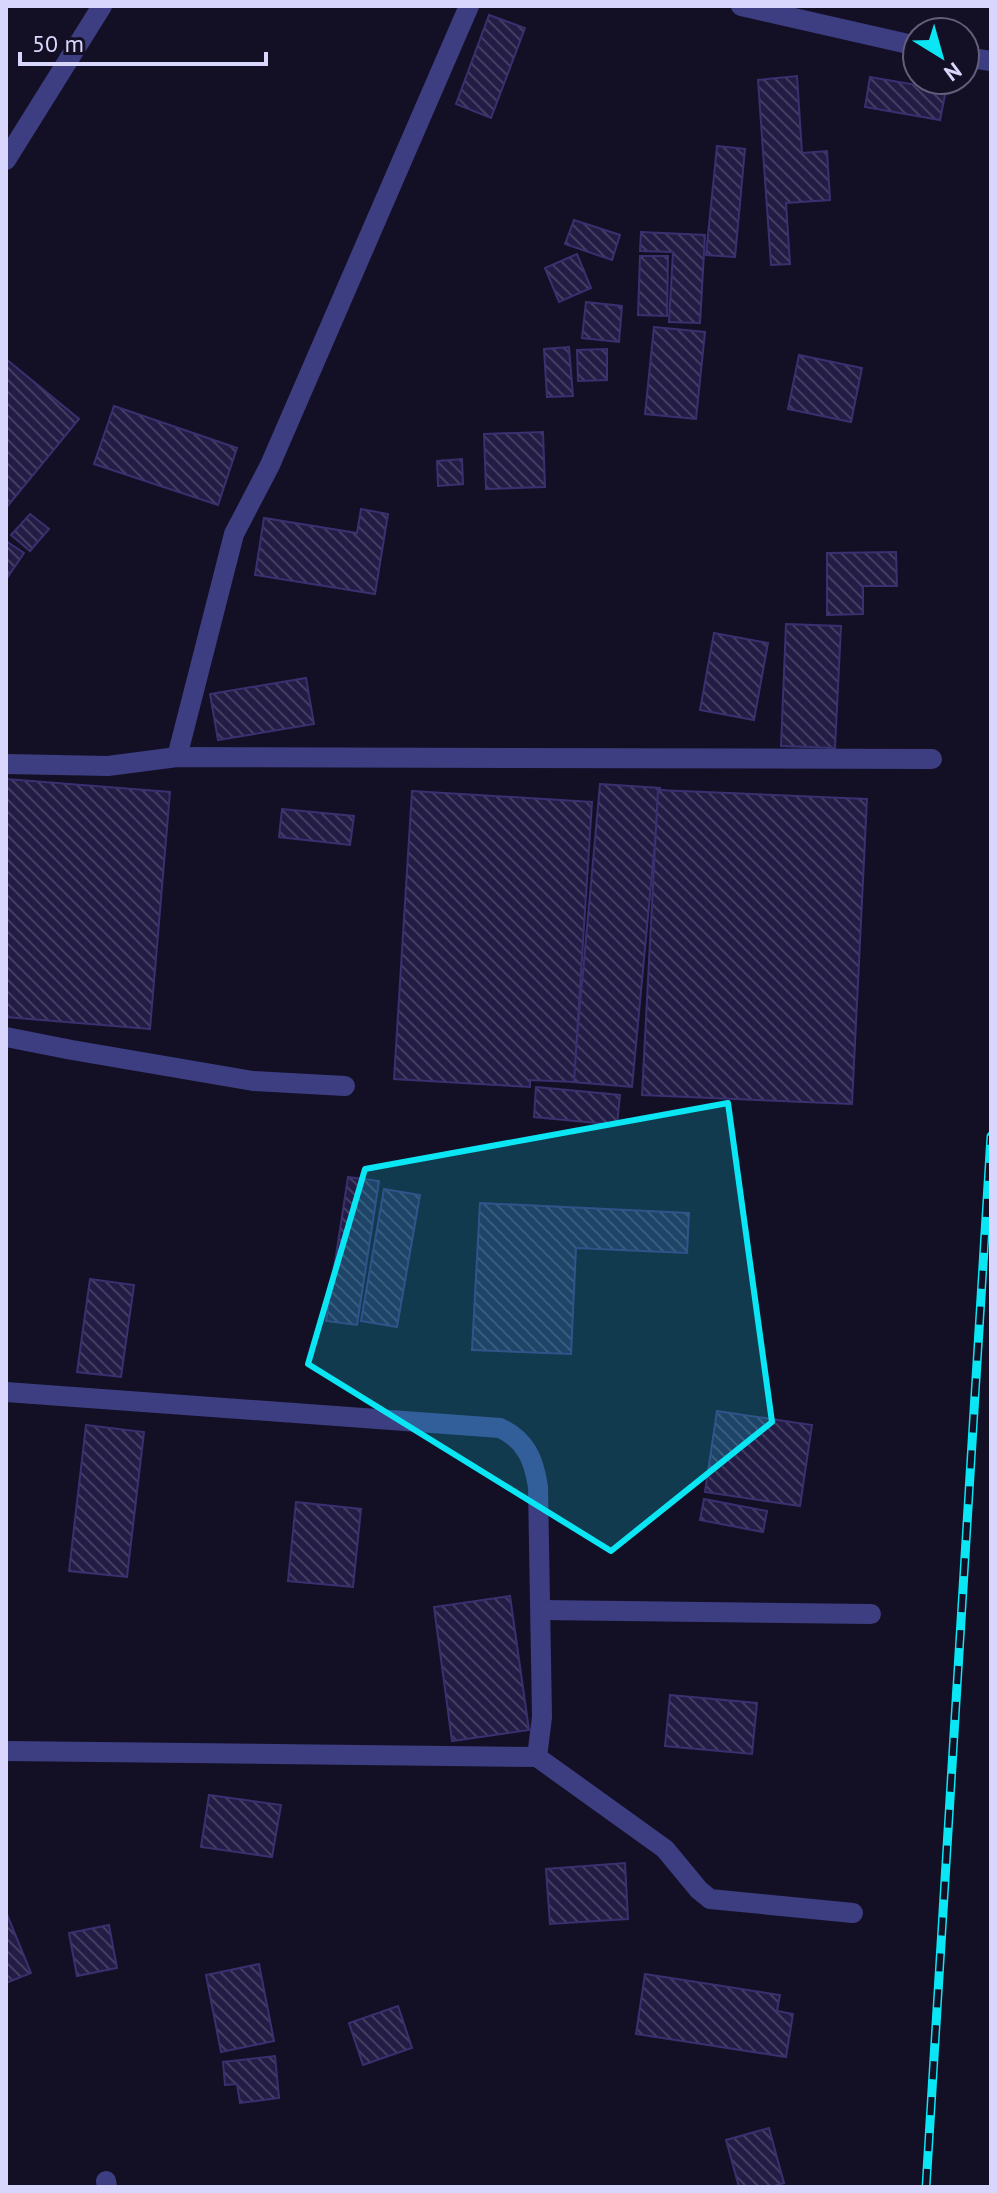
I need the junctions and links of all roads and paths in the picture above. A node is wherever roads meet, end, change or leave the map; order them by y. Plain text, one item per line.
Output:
1 (102, 6) edge
2 (469, 6) edge
3 (741, 6) edge
4 (901, 42) edge
5 (6, 160) edge
6 (177, 757) junction
7 (932, 759) dead end
8 (6, 764) edge
9 (6, 1037) edge
10 (345, 1086) dead end
11 (6, 1392) edge
12 (541, 1610) junction
13 (871, 1614) dead end
14 (6, 1751) edge
15 (537, 1757) junction
16 (853, 1913) dead end

1 - 5 street
2 - 6 street
3 - 4 street
6 - 7 street
6 - 8 street
9 - 10 street
11 - 12 street
12 - 13 street
12 - 15 street
14 - 15 street
15 - 16 street

